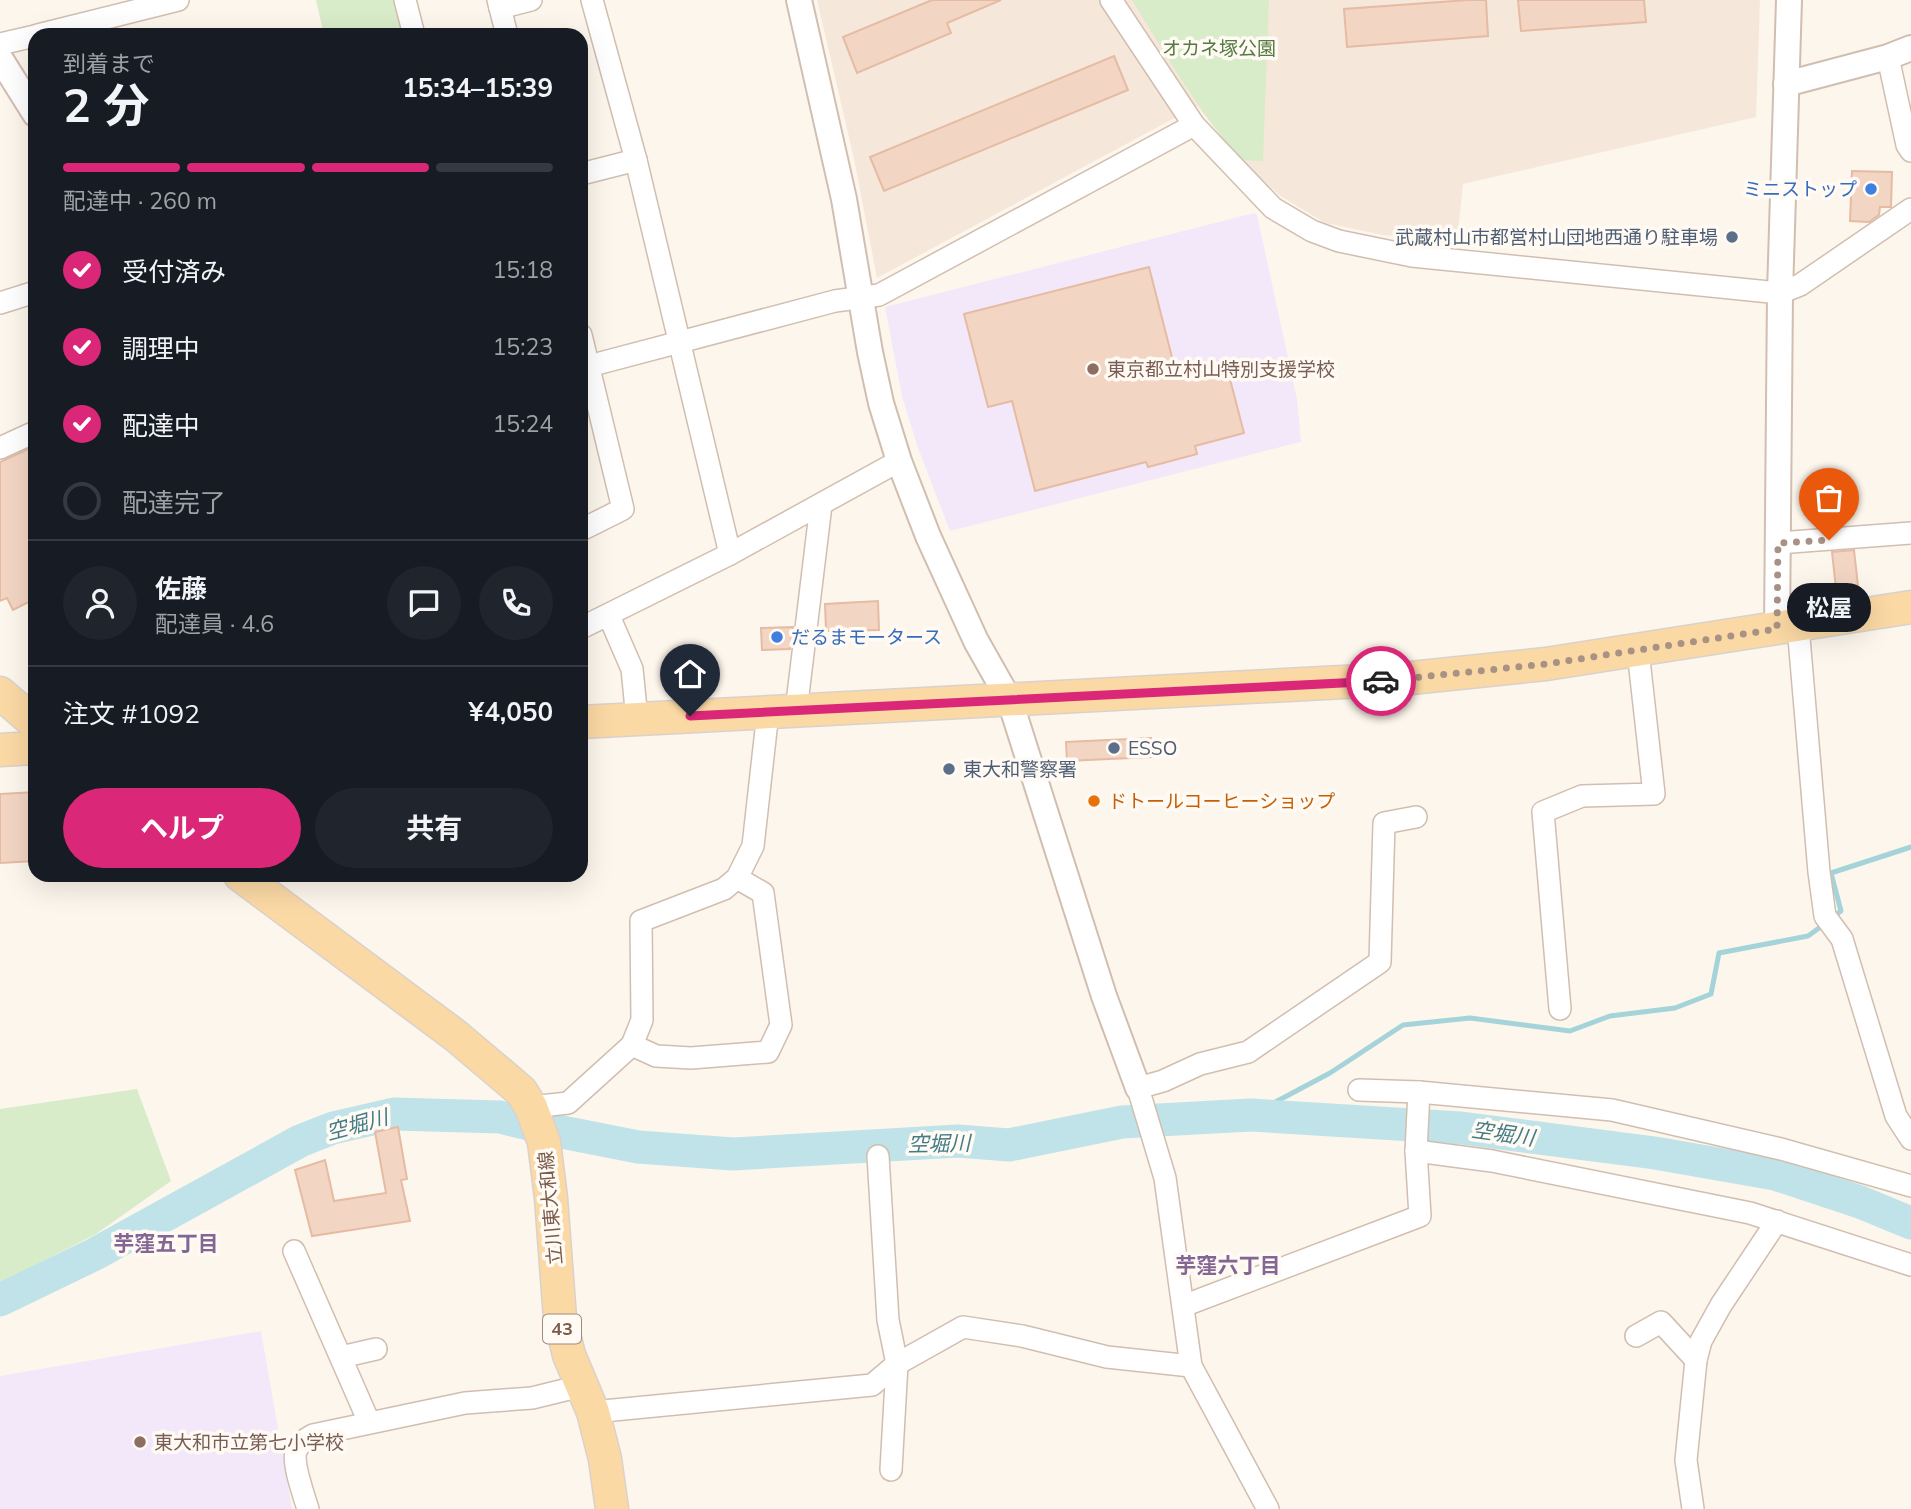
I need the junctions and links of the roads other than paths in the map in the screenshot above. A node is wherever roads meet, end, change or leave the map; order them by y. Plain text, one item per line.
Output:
1 (178, 0) edge
2 (405, 0) edge
3 (531, 0) edge
4 (592, 0) edge
5 (799, 0) edge
6 (1111, 0) edge
7 (1789, 0) edge
8 (499, 4) edge
9 (97, 28) edge
10 (407, 28) edge
11 (505, 28) edge
12 (28, 37) edge
13 (0, 44) edge
14 (1911, 48) edge
15 (1888, 57) junction
16 (0, 58) edge
17 (1786, 84) junction
18 (28, 103) edge
19 (1194, 124) junction
20 (1911, 152) edge
21 (636, 160) junction
22 (588, 172) edge
23 (1911, 209) edge
24 (1780, 293) junction
25 (28, 294) edge
26 (861, 298) junction
27 (0, 303) edge
28 (680, 340) junction
29 (588, 362) edge
30 (589, 366) junction
31 (28, 435) edge
32 (0, 447) edge
33 (899, 461) junction
34 (821, 505) junction
35 (588, 526) edge
36 (1911, 533) edge
37 (1778, 543) junction
38 (730, 554) junction
39 (1911, 607) edge
40 (609, 616) junction
41 (588, 625) edge
42 (1788, 628) junction
43 (1638, 650) junction
44 (1010, 701) junction
45 (2, 704) edge
46 (782, 711) junction
47 (28, 719) edge
48 (637, 719) junction
49 (588, 722) edge
50 (28, 748) edge
51 (0, 750) edge
52 (1416, 817) dead end
53 (737, 878) junction
54 (249, 882) edge
55 (1560, 1009) dead end
56 (632, 1045) junction
57 (1359, 1090) dead end
58 (1419, 1092) junction
59 (1141, 1096) junction
60 (531, 1107) junction
61 (1911, 1139) edge
62 (1416, 1151) junction
63 (878, 1156) dead end
64 (1911, 1186) edge
65 (1777, 1222) junction
66 (294, 1251) dead end
67 (1911, 1265) edge
68 (1183, 1306) junction
69 (1636, 1336) dead end
70 (376, 1349) dead end
71 (341, 1357) junction
72 (1696, 1360) junction
73 (897, 1364) junction
74 (1191, 1366) junction
75 (587, 1399) junction
76 (369, 1422) junction
77 (891, 1470) dead end
78 (307, 1509) edge
79 (612, 1509) edge
80 (1268, 1509) edge
81 (1693, 1509) edge

1 - 9 street
2 - 10 street
3 - 8 street
4 - 21 street
5 - 26 street
6 - 19 street
7 - 17 street
8 - 11 street
12 - 13 street
14 - 15 street
15 - 17 street
15 - 20 street
16 - 18 street
17 - 24 street
19 - 24 street
19 - 26 street
21 - 22 street
21 - 28 street
23 - 24 street
24 - 37 street
25 - 27 street
26 - 28 street
26 - 33 street
28 - 30 street
28 - 38 street
29 - 30 street
30 - 35 street
31 - 32 street
33 - 34 street
33 - 44 street
34 - 38 street
34 - 46 street
36 - 37 street
37 - 42 street
38 - 40 street
39 - 42 main road
40 - 41 street
40 - 48 street
42 - 43 main road
42 - 61 street
43 - 44 main road
43 - 55 street
44 - 46 main road
44 - 59 street
45 - 47 main road
46 - 48 main road
46 - 53 street
48 - 49 main road
50 - 51 main road
52 - 59 street
53 - 56 street
53 - 56 street
54 - 60 main road, 立川東大和線 / 43
56 - 60 street
57 - 58 street
58 - 62 street
58 - 64 street
59 - 68 street
60 - 75 main road, 立川東大和線 / 43
62 - 65 street
62 - 68 street
63 - 73 street
65 - 67 street
65 - 72 street
66 - 71 street
68 - 74 street
69 - 72 street
70 - 71 street
71 - 76 street
72 - 81 street
73 - 74 street
73 - 75 street
73 - 77 street
74 - 80 street
75 - 76 street
75 - 79 main road, 立川東大和線 / 43
76 - 78 street

